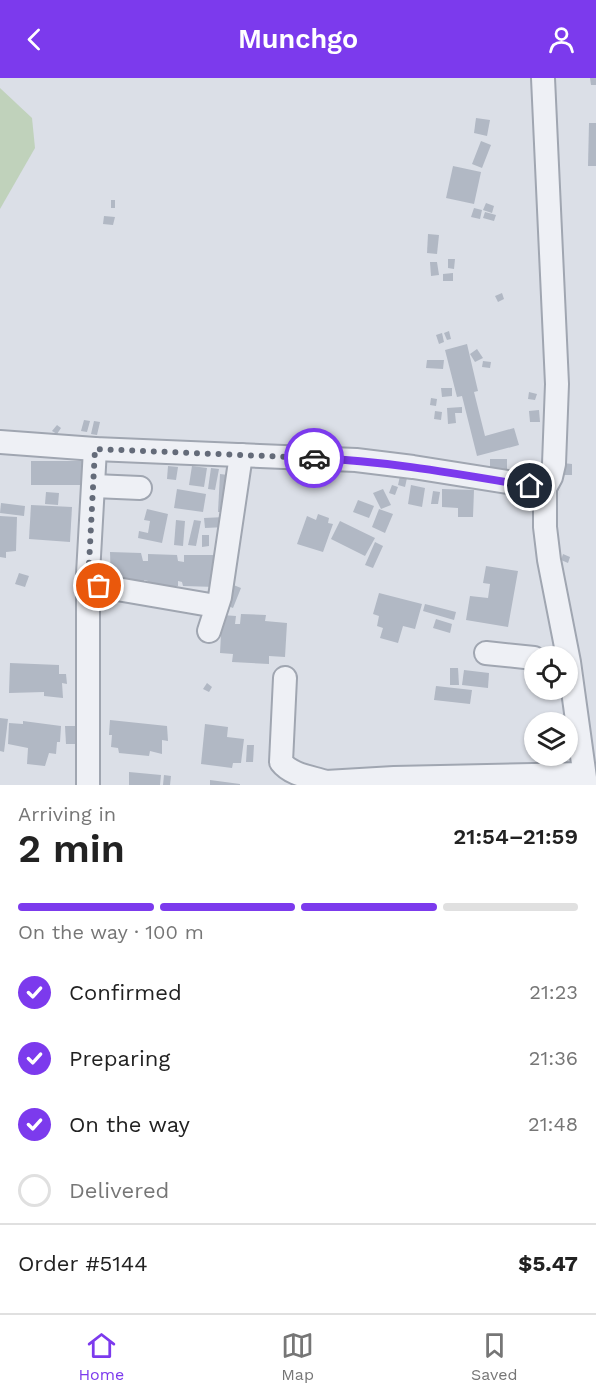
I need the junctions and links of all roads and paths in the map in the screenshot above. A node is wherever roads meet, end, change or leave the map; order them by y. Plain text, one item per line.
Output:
1 (543, 78) edge
2 (0, 442) edge
3 (95, 449) junction
4 (241, 455) junction
5 (94, 486) junction
6 (140, 488) dead end
7 (545, 488) junction
8 (88, 584) junction
9 (210, 605) dead end
10 (209, 631) dead end
11 (565, 646) edge
12 (486, 653) dead end
13 (524, 657) edge
14 (285, 678) dead end
15 (574, 700) edge
16 (596, 737) edge
17 (584, 772) edge
18 (319, 783) edge
19 (88, 785) edge

1 - 7 street
2 - 3 street
3 - 4 street
3 - 5 street
4 - 7 street
4 - 10 street
5 - 6 street
5 - 8 street
7 - 11 street
8 - 9 street
8 - 19 street
12 - 13 street
14 - 18 street
15 - 17 street
16 - 17 street
17 - 18 street

